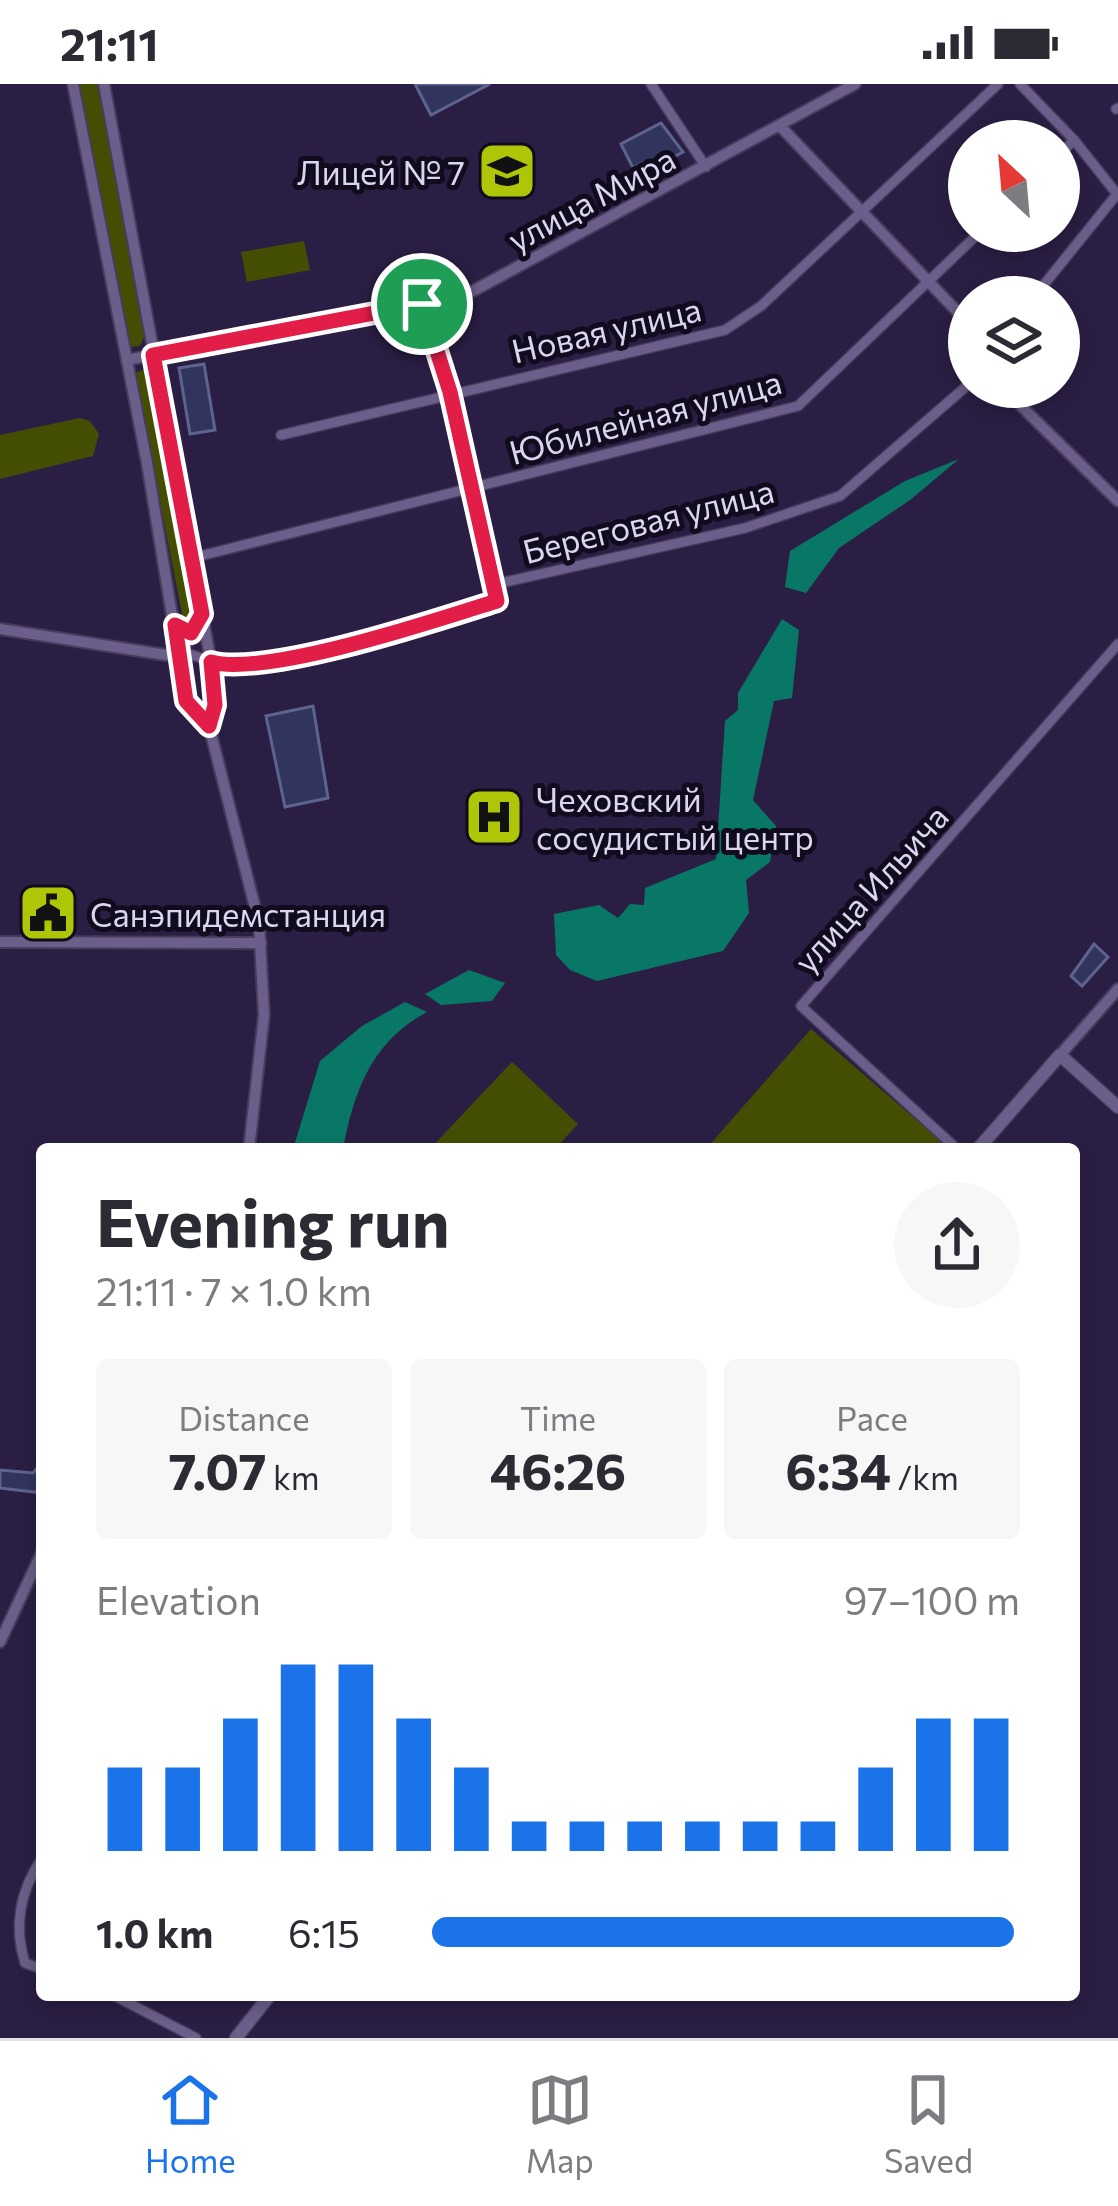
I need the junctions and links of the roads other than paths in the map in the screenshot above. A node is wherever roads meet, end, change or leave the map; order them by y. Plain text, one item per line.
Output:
1 (73, 84) edge
2 (104, 84) edge
3 (651, 84) edge
4 (855, 84) edge
5 (998, 84) edge
6 (1020, 84) edge
7 (1055, 120) edge
8 (780, 126) junction
9 (1080, 148) edge
10 (706, 167) junction
11 (861, 213) junction
12 (1080, 240) edge
13 (960, 252) edge
14 (1070, 252) edge
15 (1051, 276) edge
16 (929, 282) junction
17 (948, 302) edge
18 (422, 304) junction
19 (153, 355) junction
20 (127, 360) junction
21 (450, 392) junction
22 (948, 402) edge
23 (1023, 408) edge
24 (281, 434) dead end
25 (474, 490) junction
26 (1118, 501) edge
27 (192, 558) junction
28 (496, 584) junction
29 (201, 619) junction
30 (175, 625) junction
31 (0, 629) edge
32 (1118, 644) edge
33 (180, 651) junction
34 (211, 662) junction
35 (209, 726) junction
36 (0, 942) edge
37 (261, 943) junction
38 (1118, 989) edge
39 (1060, 1055) junction
40 (1118, 1107) edge
41 (251, 1143) edge
42 (950, 1143) edge
43 (982, 1143) edge
44 (36, 1565) edge
45 (0, 1642) edge
46 (36, 1869) edge
47 (36, 1967) edge
48 (125, 2001) edge
49 (265, 2001) edge
50 (196, 2038) edge
51 (236, 2038) edge

1 - 20 street
2 - 19 street
3 - 10 street
4 - 8 street, улица Мира
5 - 11 street, Новая улица
6 - 7 street
8 - 10 street, улица Мира
8 - 11 street
9 - 12 street
10 - 18 street, улица Мира
11 - 16 street
11 - 21 street, Новая улица
13 - 16 street, Юбилейная улица
14 - 15 street
16 - 17 street
16 - 25 street, Юбилейная улица
18 - 19 street, улица Мира
18 - 21 street
19 - 20 street, улица Мира
19 - 27 street
20 - 30 street
21 - 24 street, Новая улица
21 - 25 street
22 - 28 street, Береговая улица
23 - 26 street
25 - 27 street, Юбилейная улица
25 - 28 street
27 - 29 street
28 - 34 street, Береговая улица
29 - 30 street
29 - 33 street
29 - 34 street
30 - 33 street
31 - 33 street
32 - 42 street, улица Ильича
33 - 34 street, Береговая улица
33 - 35 street
34 - 35 street
35 - 37 street
36 - 37 street
37 - 41 street
38 - 39 street
39 - 40 main road
39 - 43 main road
44 - 45 street
46 - 47 street
48 - 50 street
49 - 51 main road

